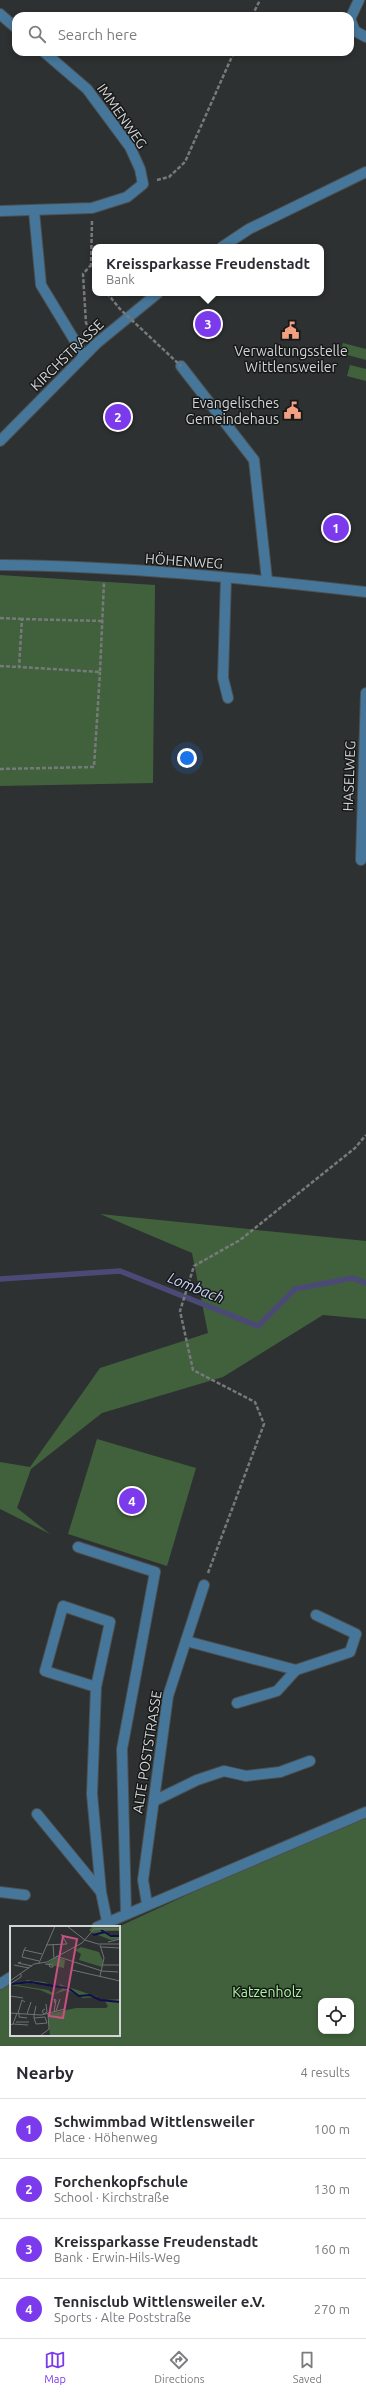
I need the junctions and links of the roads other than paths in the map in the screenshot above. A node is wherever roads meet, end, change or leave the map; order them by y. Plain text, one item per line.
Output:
1 (359, 0) edge
2 (353, 12) edge
3 (0, 14) edge
4 (12, 24) edge
5 (354, 28) edge
6 (366, 37) edge
7 (49, 56) edge
8 (366, 172) edge
9 (0, 211) edge
10 (34, 211) junction
11 (226, 244) edge
12 (154, 296) edge
13 (84, 356) junction
14 (181, 366) road end
15 (0, 441) edge
16 (0, 565) edge
17 (226, 578) junction
18 (267, 580) junction
19 (366, 592) edge
20 (366, 693) edge
21 (228, 698) dead end
22 (364, 808) edge
23 (360, 860) dead end
24 (78, 1547) dead end
25 (204, 1585) road end
26 (316, 1615) dead end
27 (186, 1641) junction
28 (296, 1670) junction
29 (96, 1687) junction
30 (237, 1703) dead end
31 (310, 1761) dead end
32 (154, 1801) junction
33 (366, 1812) edge
34 (36, 1814) dead end
35 (0, 1892) edge
36 (101, 1892) junction
37 (25, 1895) dead end
38 (147, 1904) junction
39 (126, 1913) junction
40 (107, 1921) junction
41 (99, 1926) edge
42 (10, 1978) edge
43 (0, 1984) edge

1 - 2 street
3 - 4 street
5 - 6 street
7 - 10 street, IMMENWEG
8 - 11 street
9 - 10 street
10 - 13 street
12 - 13 street, KIRCHSTRASSE
13 - 15 street, KIRCHSTRASSE
14 - 18 street
16 - 17 street, HÖHENWEG
17 - 18 street, HÖHENWEG
17 - 21 street
18 - 19 street, HÖHENWEG
20 - 22 street, HASELWEG
22 - 23 street, HASELWEG
24 - 39 street
25 - 27 street, ALTE POSTSTRASSE
26 - 28 street
27 - 28 street
27 - 32 street, ALTE POSTSTRASSE
28 - 30 street
29 - 29 street
29 - 36 street
31 - 32 street
32 - 38 street, ALTE POSTSTRASSE
33 - 38 street
34 - 36 street
35 - 37 street
36 - 40 street
38 - 39 street
39 - 40 street
40 - 41 street
42 - 43 street

